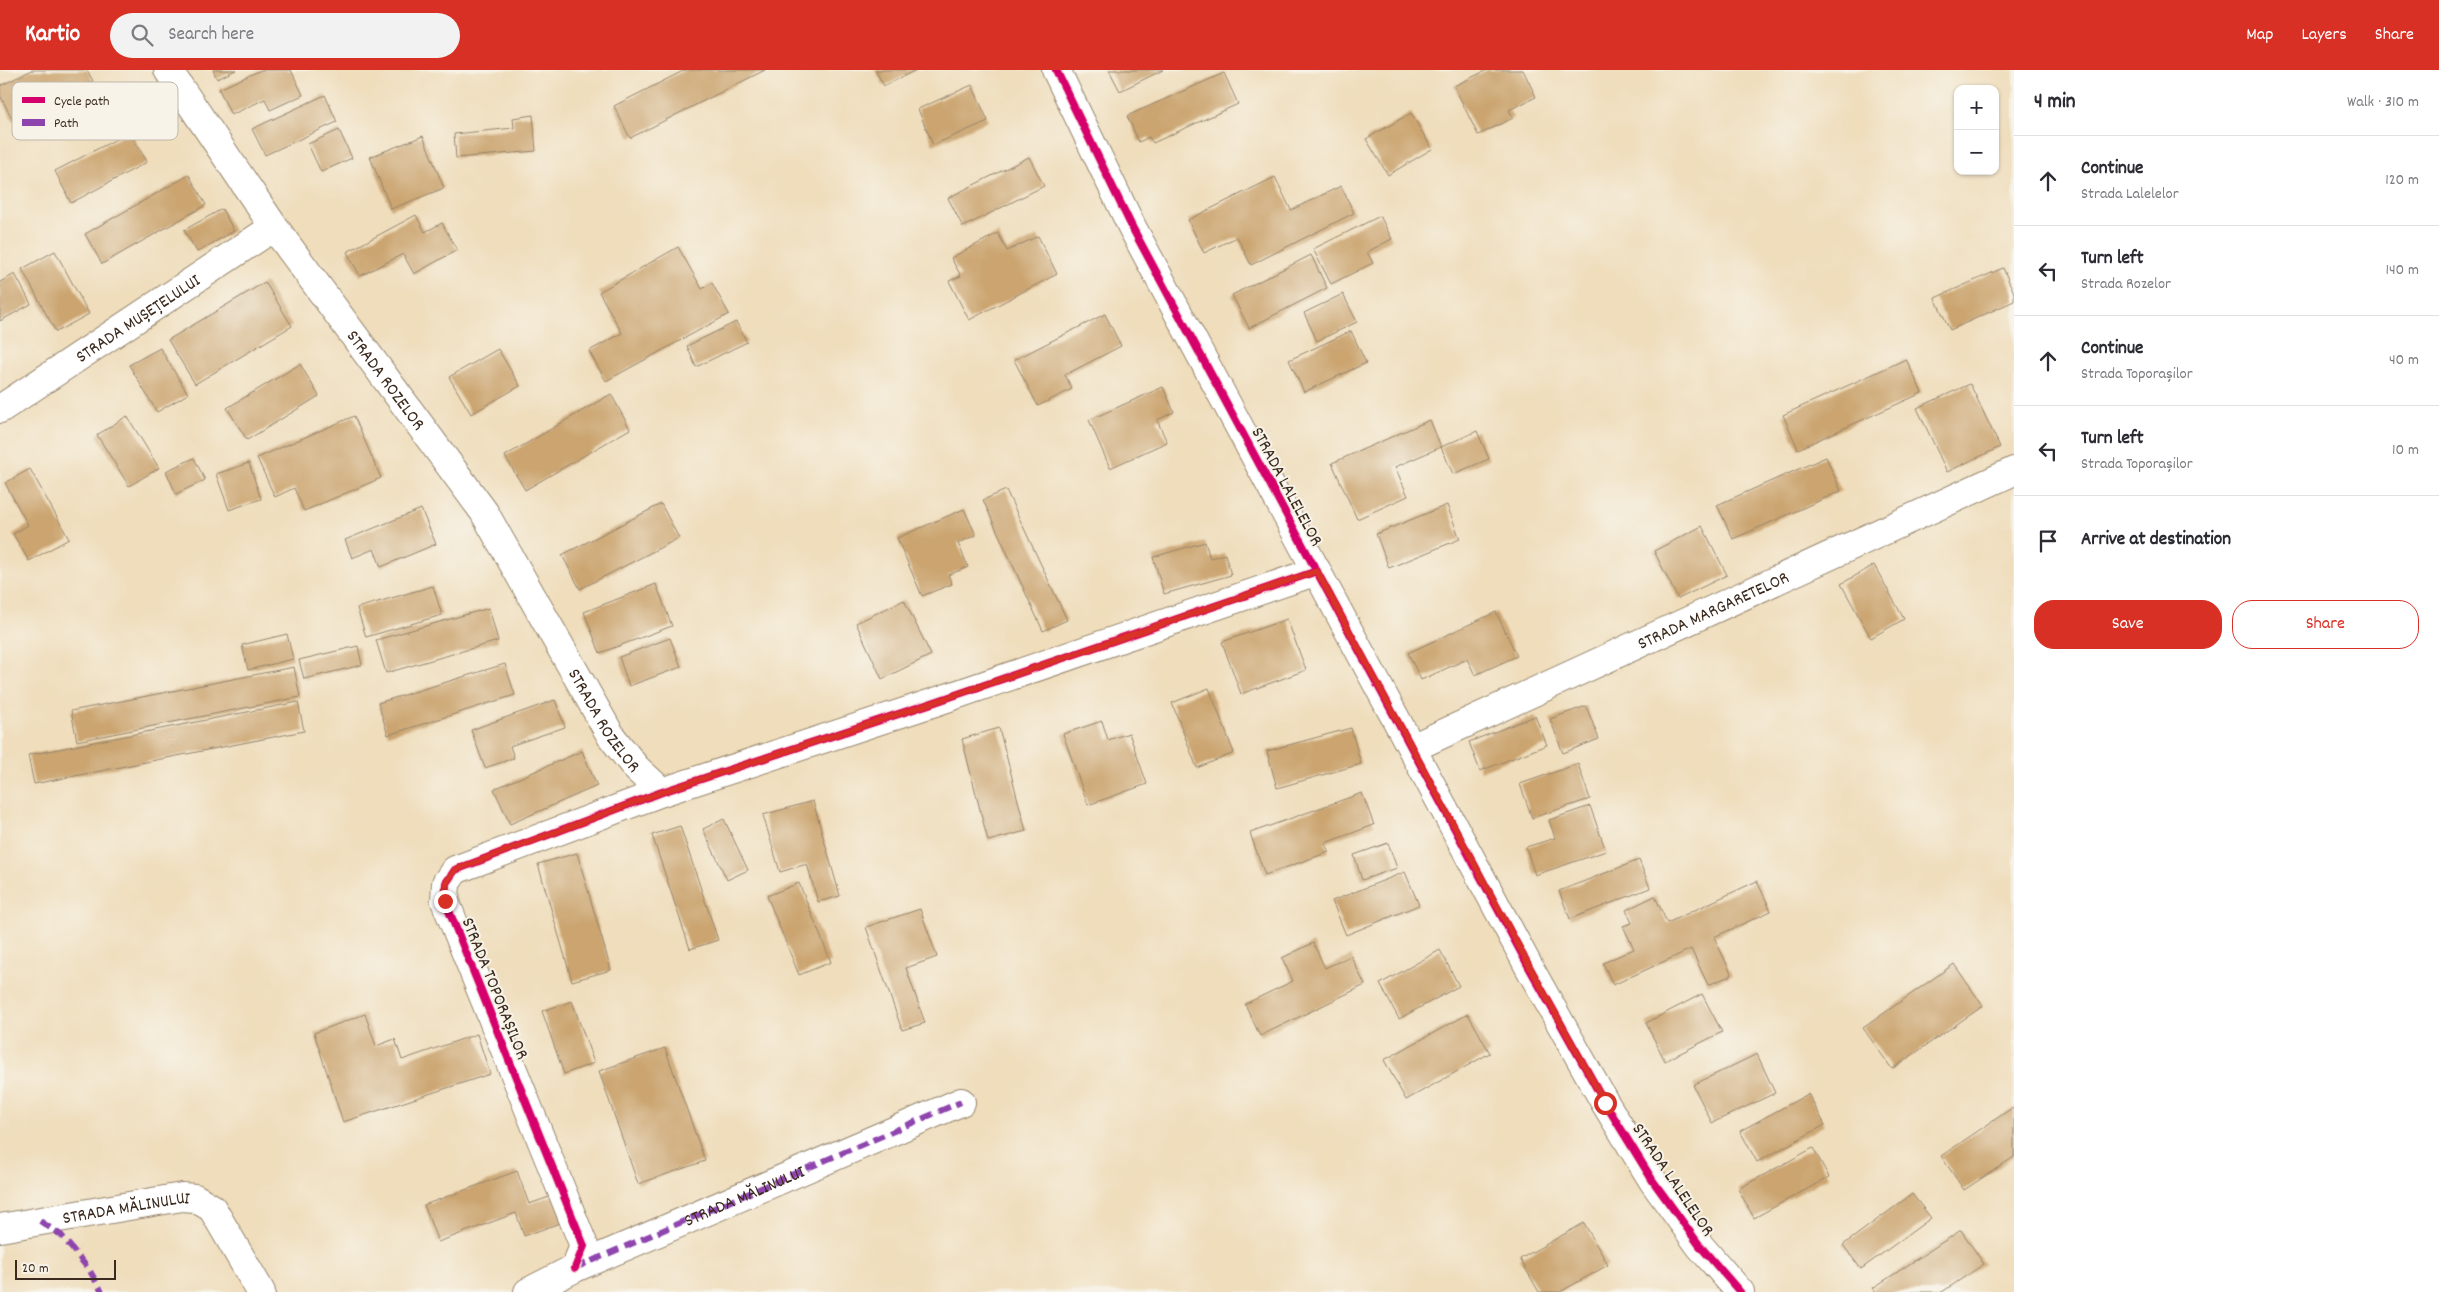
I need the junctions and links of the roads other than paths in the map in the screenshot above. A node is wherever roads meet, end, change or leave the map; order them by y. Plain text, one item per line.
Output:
1 (168, 70) edge
2 (1056, 70) edge
3 (176, 82) edge
4 (178, 85) edge
5 (274, 227) junction
6 (0, 409) edge
7 (2014, 472) edge
8 (1317, 571) junction
9 (1412, 748) junction
10 (662, 792) junction
11 (961, 1102) dead end
12 (0, 1228) edge
13 (575, 1268) junction
14 (261, 1292) edge
15 (528, 1292) edge
16 (1740, 1292) edge

1 - 3 street, STRADA ROZELOR
2 - 8 street, STRADA LALELELOR
4 - 5 street, STRADA ROZELOR
5 - 6 street, STRADA MUȘEȚELULUI
5 - 10 street, STRADA ROZELOR
7 - 9 street, STRADA MARGARETELOR
8 - 9 street, STRADA LALELELOR
8 - 10 street
9 - 16 street, STRADA LALELELOR
10 - 13 street, STRADA TOPORAȘILOR
11 - 13 street, STRADA MĂLINULUI
12 - 14 street, STRADA MĂLINULUI
13 - 15 street, STRADA MĂLINULUI

